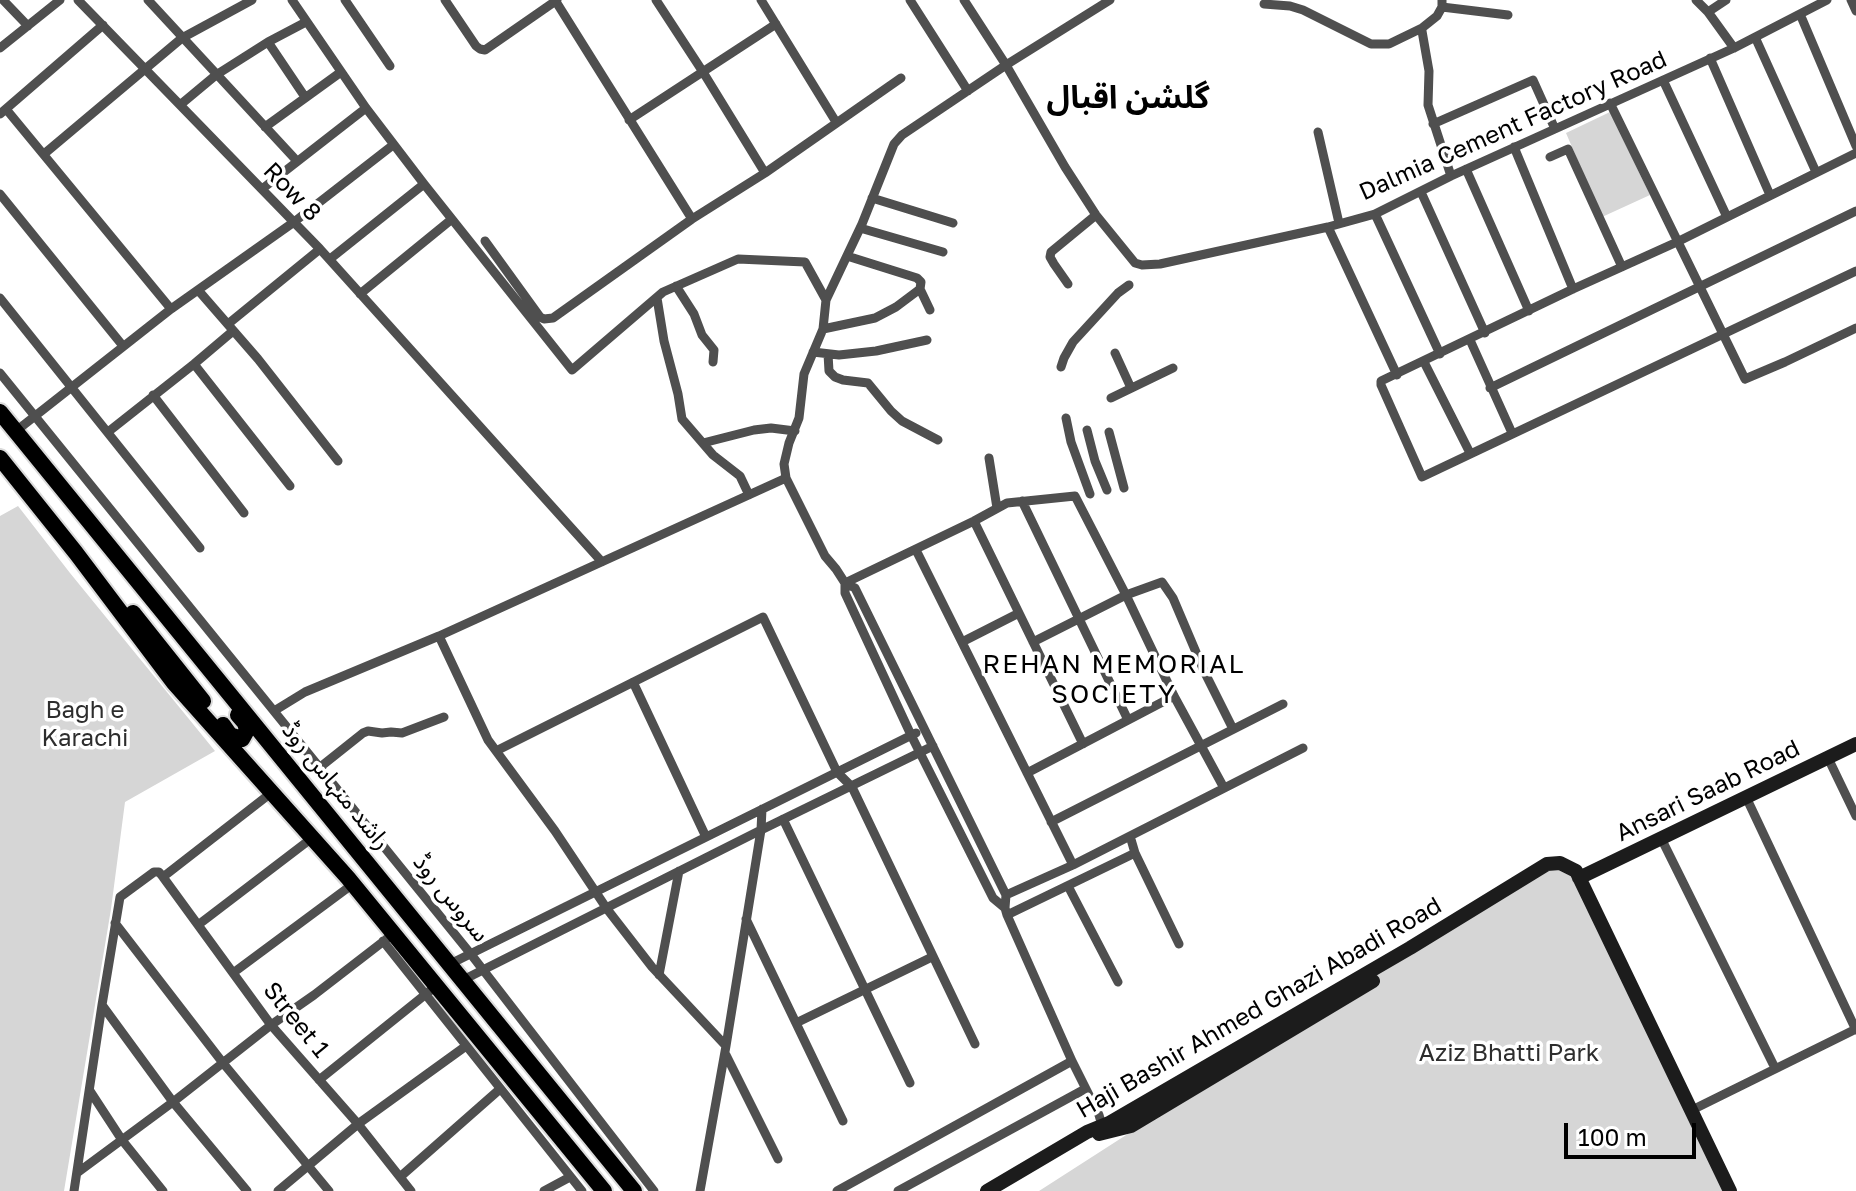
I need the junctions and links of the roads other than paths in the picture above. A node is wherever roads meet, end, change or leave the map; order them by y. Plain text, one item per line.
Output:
1 (3, 0) edge
2 (60, 0) edge
3 (78, 0) edge
4 (163, 0) edge
5 (252, 0) edge
6 (292, 0) edge
7 (345, 0) edge
8 (445, 0) edge
9 (556, 0) edge
10 (656, 0) edge
11 (761, 0) edge
12 (910, 0) edge
13 (964, 0) edge
14 (1110, 0) edge
15 (1696, 0) edge
16 (1726, 0) edge
17 (1827, 0) edge
18 (1851, 0) edge
19 (150, 3) edge
20 (1442, 3) edge
21 (1264, 4) dead end
22 (1856, 11) edge
23 (1708, 12) junction
24 (1800, 14) junction
25 (1508, 15) dead end
26 (306, 22) junction
27 (776, 24) junction
28 (103, 25) junction
29 (28, 26) junction
30 (1422, 28) junction
31 (1755, 37) junction
32 (182, 38) junction
33 (268, 42) junction
34 (0, 48) edge
35 (1734, 48) junction
36 (1710, 58) junction
37 (1006, 65) junction
38 (390, 66) dead end
39 (146, 69) junction
40 (341, 72) junction
41 (703, 72) junction
42 (216, 75) junction
43 (901, 78) dead end
44 (1663, 80) junction
45 (968, 91) junction
46 (305, 97) junction
47 (1610, 103) junction
48 (180, 105) junction
49 (366, 108) junction
50 (3, 112) edge
51 (629, 120) junction
52 (836, 122) junction
53 (1433, 124) junction
54 (265, 127) junction
55 (1555, 129) junction
56 (1318, 132) dead end
57 (393, 145) junction
58 (1856, 146) edge
59 (1514, 147) junction
60 (1856, 153) edge
61 (44, 154) junction
62 (1550, 157) dead end
63 (296, 160) junction
64 (1466, 169) junction
65 (1816, 172) junction
66 (765, 173) junction
67 (1451, 176) junction
68 (424, 184) junction
69 (262, 189) junction
70 (1421, 192) junction
71 (0, 194) edge
72 (1770, 195) junction
73 (872, 198) junction
74 (1856, 211) edge
75 (1375, 214) junction
76 (1096, 215) junction
77 (1727, 217) junction
78 (452, 219) junction
79 (692, 219) junction
80 (294, 222) junction
81 (953, 223) dead end
82 (1339, 223) junction
83 (1328, 227) junction
84 (860, 228) junction
85 (485, 241) dead end
86 (1677, 242) junction
87 (320, 249) junction
88 (943, 252) dead end
89 (847, 256) junction
90 (330, 259) junction
91 (1622, 267) junction
92 (1856, 271) edge
93 (1068, 284) dead end
94 (1129, 285) dead end
95 (676, 286) junction
96 (1700, 287) junction
97 (920, 289) junction
98 (1573, 289) junction
99 (198, 290) junction
100 (360, 294) junction
101 (0, 298) edge
102 (657, 298) junction
103 (826, 300) junction
104 (171, 309) junction
105 (930, 310) dead end
106 (1529, 311) junction
107 (230, 328) junction
108 (1856, 328) edge
109 (823, 329) junction
110 (1485, 333) junction
111 (1723, 333) junction
112 (927, 340) dead end
113 (1470, 340) junction
114 (123, 346) junction
115 (813, 352) junction
116 (1115, 353) dead end
117 (828, 354) junction
118 (1440, 354) junction
119 (713, 362) dead end
120 (1424, 362) junction
121 (194, 364) junction
122 (1061, 367) dead end
123 (1173, 368) dead end
124 (0, 373) edge
125 (1397, 375) junction
126 (72, 387) junction
127 (1131, 388) junction
128 (1490, 388) junction
129 (153, 395) junction
130 (1111, 398) dead end
131 (0, 412) edge
132 (35, 417) junction
133 (1066, 418) dead end
134 (1087, 430) dead end
135 (16, 431) junction
136 (795, 431) junction
137 (108, 432) junction
138 (1109, 432) dead end
139 (1512, 433) junction
140 (938, 440) dead end
141 (703, 443) junction
142 (1470, 453) junction
143 (0, 458) edge
144 (989, 458) dead end
145 (338, 461) dead end
146 (786, 478) junction
147 (290, 486) dead end
148 (1124, 488) dead end
149 (1107, 490) dead end
150 (1090, 494) dead end
151 (749, 495) junction
152 (1022, 501) junction
153 (997, 508) junction
154 (244, 513) dead end
155 (974, 521) junction
156 (200, 548) dead end
157 (916, 550) junction
158 (602, 562) junction
159 (85, 565) junction
160 (845, 583) junction
161 (145, 588) junction
162 (1126, 595) junction
163 (1019, 613) junction
164 (1079, 618) junction
165 (439, 636) junction
166 (881, 642) junction
167 (962, 642) junction
168 (1033, 642) junction
169 (870, 647) junction
170 (633, 682) junction
171 (1174, 696) junction
172 (1283, 704) dead end
173 (274, 711) junction
174 (444, 717) dead end
175 (1128, 720) junction
176 (1233, 729) junction
177 (923, 730) junction
178 (911, 735) junction
179 (1083, 744) junction
180 (1856, 744) edge
181 (1201, 745) junction
182 (933, 746) junction
183 (1303, 748) dead end
184 (496, 751) junction
185 (920, 753) junction
186 (1828, 758) junction
187 (319, 768) junction
188 (837, 772) junction
189 (1027, 773) junction
190 (852, 787) junction
191 (1224, 788) junction
192 (271, 793) junction
193 (1746, 797) junction
194 (762, 809) junction
195 (1856, 816) edge
196 (783, 819) junction
197 (1051, 822) junction
198 (761, 830) junction
199 (1130, 836) junction
200 (706, 837) junction
201 (312, 838) junction
202 (1661, 838) junction
203 (1135, 853) junction
204 (1073, 865) junction
205 (679, 871) junction
206 (158, 874) junction
207 (1579, 878) junction
208 (353, 884) junction
209 (1068, 886) junction
210 (595, 892) junction
211 (1006, 895) junction
212 (607, 909) junction
213 (1006, 912) junction
214 (746, 918) junction
215 (115, 923) junction
216 (198, 925) junction
217 (388, 937) junction
218 (1179, 944) dead end
219 (470, 953) junction
220 (932, 957) junction
221 (450, 964) junction
222 (482, 969) junction
223 (233, 973) junction
224 (659, 975) junction
225 (463, 980) junction
226 (1118, 982) dead end
227 (865, 989) junction
228 (432, 990) junction
229 (102, 1005) junction
230 (796, 1023) junction
231 (271, 1025) junction
232 (1856, 1029) edge
233 (975, 1044) dead end
234 (466, 1046) junction
235 (726, 1050) junction
236 (1072, 1061) junction
237 (223, 1063) junction
238 (1775, 1068) junction
239 (319, 1080) junction
240 (910, 1083) dead end
241 (500, 1089) junction
242 (1085, 1089) junction
243 (89, 1090) junction
244 (173, 1102) junction
245 (1692, 1110) junction
246 (843, 1121) dead end
247 (358, 1124) junction
248 (1103, 1129) junction
249 (122, 1140) junction
250 (778, 1159) dead end
251 (309, 1165) junction
252 (77, 1173) junction
253 (400, 1177) junction
254 (570, 1177) junction
255 (75, 1190) edge
256 (163, 1191) edge
257 (247, 1191) edge
258 (278, 1191) edge
259 (329, 1191) edge
260 (411, 1191) edge
261 (544, 1191) edge
262 (582, 1191) edge
263 (604, 1191) edge
264 (634, 1191) edge
265 (654, 1191) edge
266 (700, 1191) edge
267 (837, 1191) edge
268 (898, 1191) edge
269 (987, 1191) edge
270 (1003, 1191) edge
271 (1730, 1191) edge

1 - 29 street
2 - 29 street
3 - 28 street, Row 8
4 - 19 street
5 - 32 street
6 - 26 street
7 - 38 street
8 - 9 street
9 - 51 street
10 - 41 street
11 - 27 street
12 - 45 street
13 - 37 street, Dalmia Cement Factory Road
14 - 37 street
15 - 23 street
16 - 23 street
17 - 24 street, Dalmia Cement Factory Road
18 - 22 street
19 - 32 street
20 - 25 street
20 - 30 street
21 - 30 street
23 - 35 street
24 - 31 street, Dalmia Cement Factory Road
24 - 58 street
26 - 33 street
26 - 40 street
27 - 41 street
27 - 52 street
28 - 39 street, Row 8
28 - 50 street
29 - 34 street
30 - 53 street
31 - 35 street, Dalmia Cement Factory Road
31 - 65 street
32 - 39 street
32 - 42 street
33 - 42 street
33 - 46 street
35 - 36 street, Dalmia Cement Factory Road
36 - 44 street, Dalmia Cement Factory Road
36 - 72 street
37 - 45 street
37 - 76 street, Dalmia Cement Factory Road
39 - 48 street, Row 8
39 - 61 street
40 - 46 street
40 - 49 street
41 - 51 street
41 - 66 street
42 - 48 street
42 - 54 street
43 - 52 street
44 - 47 street, Dalmia Cement Factory Road
44 - 77 street
45 - 73 street
46 - 54 street
47 - 55 street, Dalmia Cement Factory Road
47 - 86 street
48 - 69 street, Row 8
49 - 57 street
49 - 63 street
50 - 61 street
51 - 79 street
52 - 66 street
53 - 55 street
53 - 67 street
54 - 63 street
55 - 59 street, Dalmia Cement Factory Road
56 - 82 street
57 - 68 street
57 - 80 street
59 - 64 street, Dalmia Cement Factory Road
59 - 98 street
60 - 65 street
61 - 104 street
62 - 91 street
63 - 69 street
64 - 67 street, Dalmia Cement Factory Road
64 - 106 street
65 - 72 street
66 - 79 street
67 - 70 street, Dalmia Cement Factory Road
68 - 78 street
68 - 90 street
69 - 80 street, Row 8
70 - 75 street, Dalmia Cement Factory Road
70 - 110 street
71 - 114 street
72 - 77 street
73 - 81 street
73 - 84 street
74 - 96 street
75 - 82 street, Dalmia Cement Factory Road
75 - 118 street
76 - 83 street, Dalmia Cement Factory Road
76 - 93 street
77 - 86 street
78 - 100 street
78 - 102 street
79 - 85 street
80 - 87 street, Row 8
80 - 99 street
82 - 83 street, Dalmia Cement Factory Road
83 - 125 street
84 - 88 street
84 - 89 street
86 - 91 street
86 - 96 street
87 - 90 street, Row 8
87 - 107 street
89 - 97 street
89 - 103 street
90 - 100 street, Row 8
91 - 98 street
92 - 111 street
94 - 122 street
95 - 102 street
95 - 103 street
95 - 119 street
96 - 111 street
96 - 128 street
97 - 105 street
97 - 109 street
98 - 106 street
99 - 104 street
99 - 107 street
100 - 158 street, Row 8
101 - 126 street
102 - 141 street
103 - 109 street
104 - 114 street
106 - 110 street
107 - 121 street
107 - 145 street
108 - 111 street
109 - 115 street
110 - 113 street
111 - 139 street
112 - 117 street
113 - 118 street
113 - 128 street
114 - 126 street
115 - 117 street
115 - 136 street
116 - 127 street
117 - 140 street
118 - 120 street
120 - 125 street
120 - 142 street
121 - 129 street
121 - 147 street
123 - 127 street
124 - 132 street, سروس روڈ
125 - 142 street
126 - 132 street
126 - 137 street
127 - 130 street
128 - 139 street
129 - 137 street
129 - 154 street
131 - 135 main road, راشد منہاس روڈ
132 - 135 street
132 - 173 street, سروس روڈ
133 - 150 street
134 - 149 street
135 - 161 main road, راشد منہاس روڈ
136 - 141 street
136 - 146 street
137 - 156 street
138 - 148 street
139 - 142 street
141 - 151 street
143 - 159 main road, راشد منہاس روڈ
144 - 153 street
146 - 151 street
146 - 160 street
151 - 158 street
152 - 153 street
152 - 162 street
152 - 164 street
153 - 155 street
155 - 157 street
155 - 163 street
157 - 160 street
157 - 167 street
158 - 165 street
159 - 161 main road
159 - 192 main road, راشد منہاس روڈ
160 - 166 street
160 - 169 street
161 - 221 main road, راشد منہاس روڈ
162 - 164 street
162 - 171 street
162 - 176 street
163 - 167 street
163 - 168 street
164 - 168 street
164 - 175 street
165 - 173 street
165 - 184 street
166 - 169 street
166 - 177 street
167 - 189 street
168 - 179 street
169 - 178 street
170 - 184 street
170 - 188 street
170 - 200 street
171 - 175 street
171 - 181 street
172 - 176 street
173 - 187 street, سروس روڈ
174 - 187 street
175 - 179 street
176 - 181 street
177 - 178 street
177 - 182 street
178 - 185 street
178 - 188 street
179 - 189 street
180 - 186 street, Ansari Saab Road
181 - 191 street
181 - 197 street
182 - 185 street
182 - 211 street
183 - 191 street
184 - 210 street
185 - 190 street
185 - 213 street
186 - 193 street, Ansari Saab Road
186 - 195 street
187 - 219 street, سروس روڈ
188 - 190 street
188 - 194 street
189 - 197 street
190 - 196 street
190 - 220 street
191 - 199 street
192 - 201 main road, راشد منہاس روڈ
192 - 206 street
193 - 202 street, Ansari Saab Road
193 - 232 street
194 - 198 street
194 - 200 street
196 - 198 street
196 - 227 street
197 - 204 street
198 - 205 street
198 - 214 street
199 - 203 street
199 - 204 street
200 - 210 street
201 - 208 main road, راشد منہاس روڈ
201 - 216 street
202 - 207 street, Ansari Saab Road
202 - 238 street
203 - 209 street
203 - 218 street
204 - 211 street
205 - 212 street
205 - 224 street
206 - 215 street
206 - 216 street, Street 1
207 - 245 street
207 - 248 street, Haji Bashir Ahmed Ghazi Abadi Road
208 - 217 main road, راشد منہاس روڈ
208 - 223 street
209 - 213 street
209 - 226 street
210 - 212 street
210 - 219 street
211 - 213 street
212 - 222 street
212 - 224 street
213 - 236 street
214 - 230 street
214 - 235 street
215 - 229 street
215 - 237 street
216 - 223 street, Street 1
217 - 228 main road, راشد منہاس روڈ
217 - 231 street
219 - 221 street
219 - 222 street, سروس روڈ
220 - 227 street
220 - 233 street
221 - 225 main road, راشد منہاس روڈ
222 - 225 street
222 - 265 street, سروس روڈ
223 - 231 street, Street 1
224 - 235 street
225 - 264 main road, راشد منہاس روڈ
227 - 230 street
227 - 240 street
228 - 234 street
228 - 239 street
228 - 263 main road, راشد منہاس روڈ
229 - 243 street
229 - 244 street
230 - 246 street
231 - 237 street
231 - 239 street, Street 1
232 - 238 street
234 - 241 street
234 - 247 street
235 - 250 street
235 - 266 street
236 - 242 street
236 - 267 street
237 - 244 street
237 - 251 street
238 - 245 street
239 - 247 street, Street 1
241 - 253 street
241 - 254 street
242 - 248 street
242 - 268 street
243 - 249 street
243 - 252 street
244 - 249 street
244 - 257 street
245 - 271 street
247 - 251 street
247 - 253 street, Street 1
248 - 269 street, Haji Bashir Ahmed Ghazi Abadi Road
248 - 270 street, Haji Bashir Ahmed Ghazi Abadi Road
249 - 252 street
249 - 256 street
251 - 258 street
251 - 259 street
252 - 255 street
253 - 260 street, Street 1
254 - 261 street
254 - 262 street

